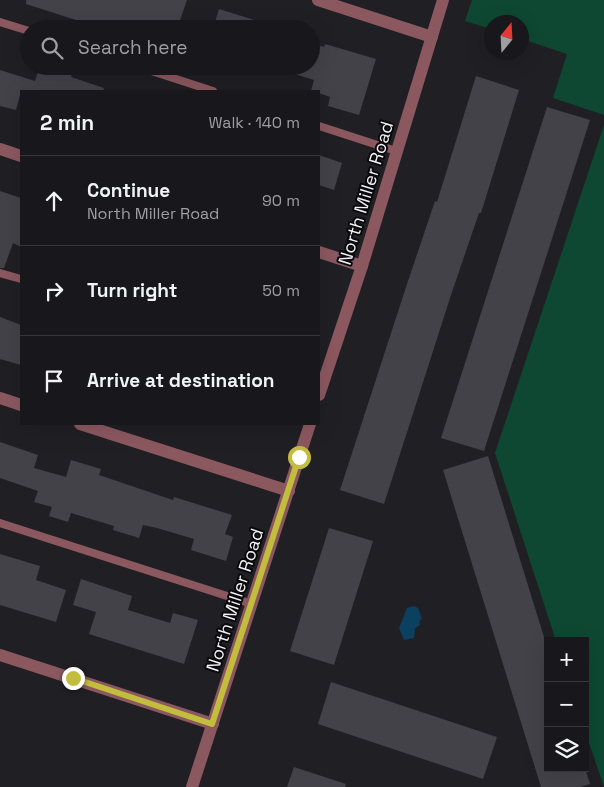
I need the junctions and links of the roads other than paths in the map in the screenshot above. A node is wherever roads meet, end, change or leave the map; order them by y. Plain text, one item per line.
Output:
1 (318, 0) edge
2 (444, 0) edge
3 (0, 22) edge
4 (20, 28) edge
5 (432, 37) junction
6 (164, 75) edge
7 (210, 90) edge
8 (320, 126) edge
9 (0, 149) edge
10 (396, 151) junction
11 (20, 156) edge
12 (320, 252) edge
13 (362, 266) junction
14 (0, 272) edge
15 (20, 279) edge
16 (322, 376) edge
17 (320, 389) edge
18 (0, 398) edge
19 (20, 405) edge
20 (83, 425) edge
21 (310, 425) edge
22 (289, 491) junction
23 (0, 523) edge
24 (252, 604) junction
25 (0, 655) edge
26 (212, 724) junction
27 (192, 787) edge

1 - 5 street
2 - 5 street, North Miller Road
3 - 4 lane
5 - 10 street, North Miller Road
6 - 7 lane
8 - 10 lane
9 - 11 street
10 - 13 street, North Miller Road
12 - 13 street
13 - 16 street, North Miller Road
14 - 15 lane
16 - 17 street, North Miller Road
18 - 19 street
20 - 22 street
21 - 22 street, North Miller Road
22 - 24 street, North Miller Road
23 - 24 lane
24 - 26 street, North Miller Road
25 - 26 street
26 - 27 street, North Miller Road

